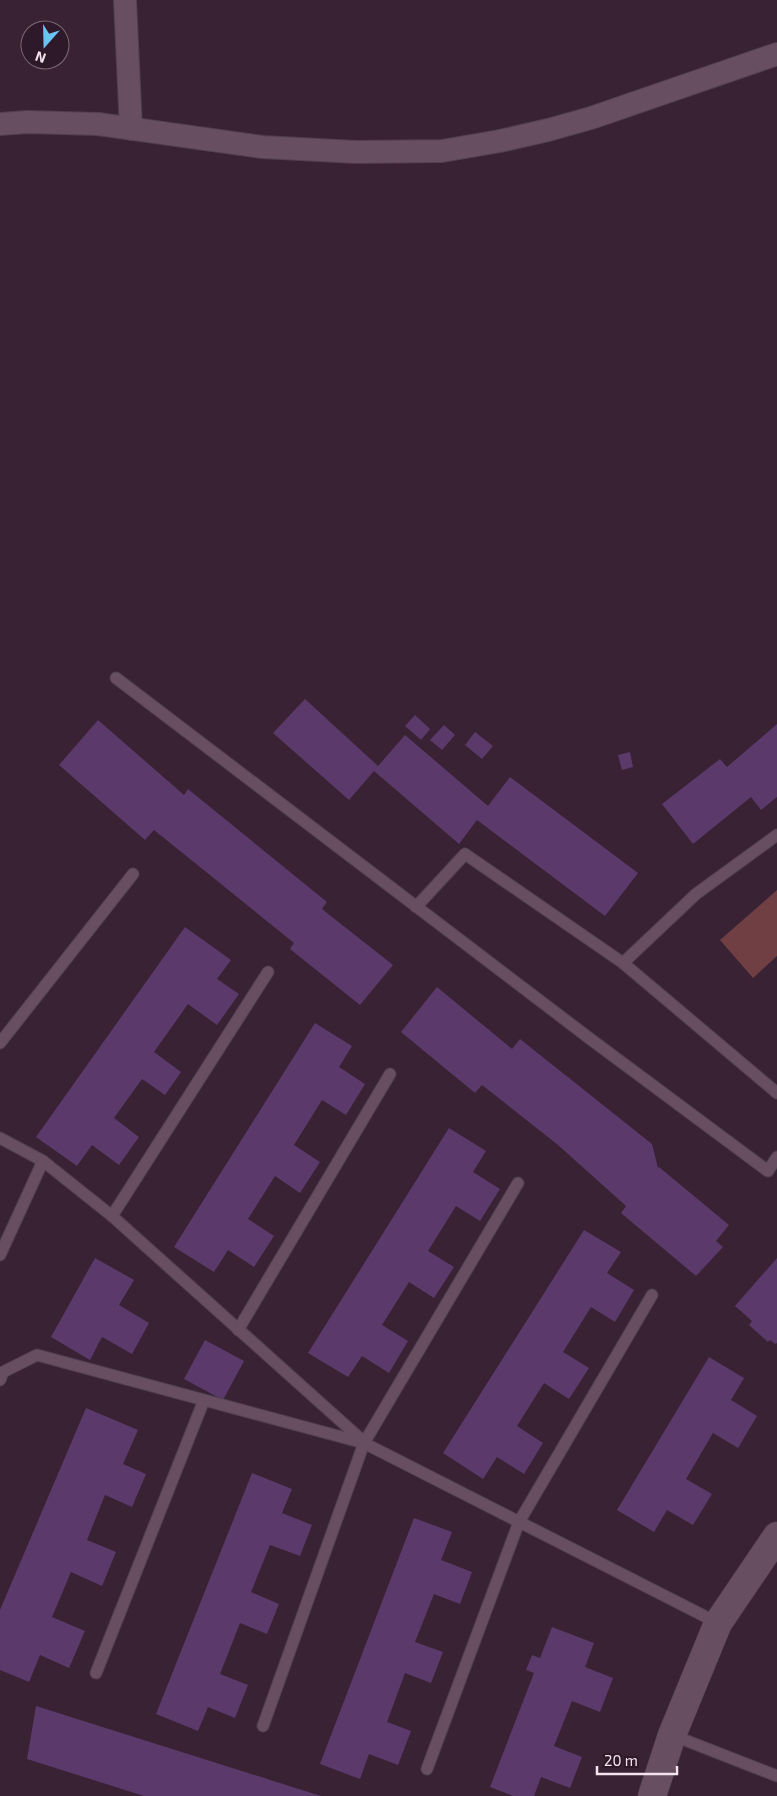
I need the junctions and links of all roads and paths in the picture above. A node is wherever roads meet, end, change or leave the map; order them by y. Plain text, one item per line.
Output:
1 (125, 0) edge
2 (777, 54) edge
3 (0, 124) edge
4 (131, 129) junction
5 (116, 678) dead end
6 (777, 835) edge
7 (133, 874) dead end
8 (416, 907) junction
9 (622, 963) junction
10 (268, 972) dead end
11 (0, 1043) edge
12 (390, 1074) dead end
13 (777, 1092) edge
14 (0, 1138) edge
15 (777, 1157) edge
16 (43, 1161) junction
17 (518, 1183) dead end
18 (112, 1216) junction
19 (0, 1255) edge
20 (652, 1295) dead end
21 (238, 1330) junction
22 (0, 1380) edge
23 (204, 1400) junction
24 (364, 1443) junction
25 (519, 1522) junction
26 (777, 1536) edge
27 (718, 1623) junction
28 (96, 1672) dead end
29 (263, 1726) dead end
30 (672, 1735) junction
31 (427, 1769) dead end
32 (777, 1776) edge
33 (652, 1796) edge

1 - 4 street
2 - 4 street
3 - 4 street
5 - 8 lane
6 - 9 lane
7 - 11 lane
8 - 9 lane
8 - 15 lane
9 - 13 lane
10 - 18 lane
12 - 21 lane
14 - 16 lane
16 - 18 lane
16 - 19 lane
17 - 24 lane
18 - 21 lane
20 - 25 lane
21 - 24 lane
22 - 23 lane
23 - 24 lane
23 - 28 lane
24 - 25 lane
24 - 29 lane
25 - 27 lane
25 - 31 lane
26 - 27 street
27 - 30 street
30 - 32 lane
30 - 33 street

